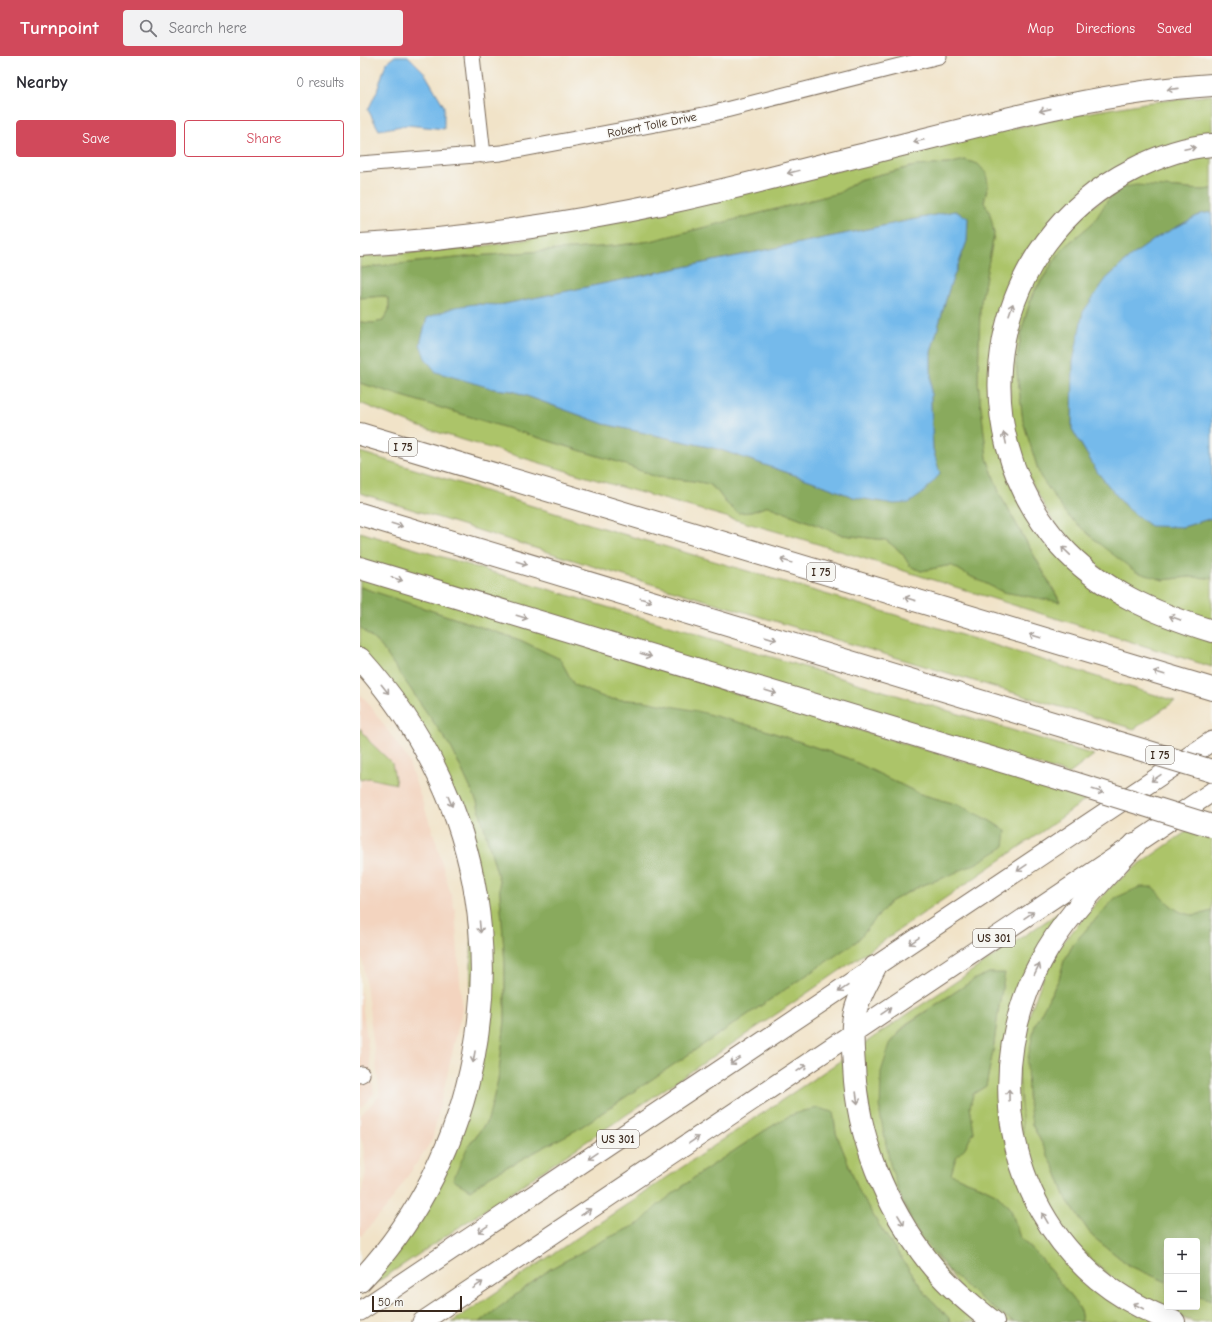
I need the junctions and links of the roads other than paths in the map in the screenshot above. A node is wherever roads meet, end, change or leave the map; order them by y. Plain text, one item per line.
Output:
1 (472, 56) edge
2 (939, 56) edge
3 (1212, 85) edge
4 (1212, 145) edge
5 (483, 154) junction
6 (360, 164) edge
7 (360, 245) edge
8 (360, 419) edge
9 (360, 434) edge
10 (446, 460) junction
11 (360, 514) edge
12 (360, 568) edge
13 (1212, 631) edge
14 (360, 659) edge
15 (1204, 687) edge
16 (1212, 741) edge
17 (1212, 771) edge
18 (1212, 792) edge
19 (1212, 826) edge
20 (1135, 844) junction
21 (875, 967) junction
22 (853, 1033) junction
23 (360, 1281) edge
24 (360, 1311) edge
25 (422, 1322) edge
26 (993, 1322) edge
27 (1174, 1322) edge

1 - 5 street
2 - 5 street, Robert Tolle Drive
3 -> 7 highway
13 -> 4 highway
5 - 6 street, Robert Tolle Drive
8 - 10 highway
9 - 10 highway, I 75
15 -> 10 highway, I 75
11 -> 17 highway, I 75, bridge
12 -> 19 highway, bridge
14 -> 23 highway
16 -> 21 main road, US 301
18 - 20 main road, US 301
22 -> 20 main road, US 301
27 -> 20 highway
21 - 22 highway
21 -> 24 main road, US 301
25 -> 22 main road, US 301
22 -> 26 highway

